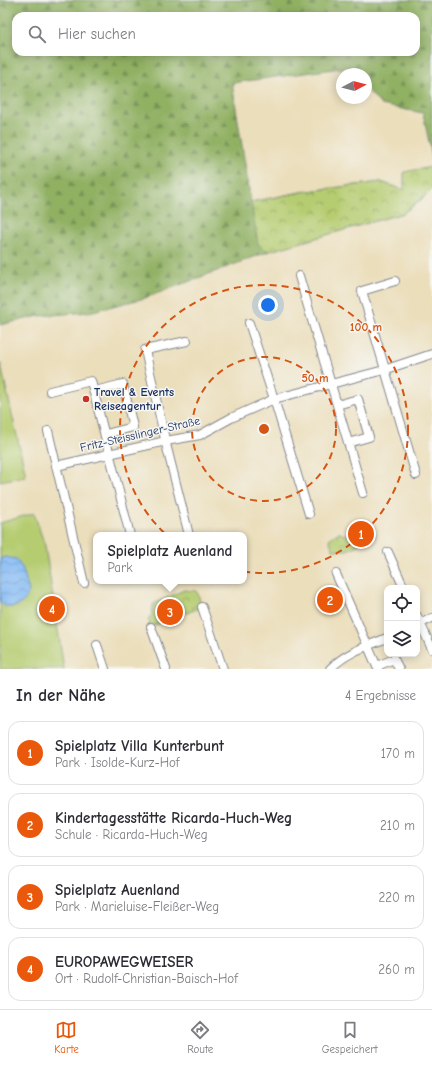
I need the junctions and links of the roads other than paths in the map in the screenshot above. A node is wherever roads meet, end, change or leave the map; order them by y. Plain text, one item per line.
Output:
1 (299, 276) dead end
2 (395, 281) dead end
3 (249, 324) dead end
4 (187, 341) dead end
5 (432, 354) edge
6 (384, 370) junction
7 (331, 384) junction
8 (50, 391) dead end
9 (94, 391) junction
10 (274, 399) junction
11 (337, 405) junction
12 (48, 431) dead end
13 (106, 434) junction
14 (166, 441) junction
15 (348, 443) junction
16 (110, 453) junction
17 (56, 466) junction
18 (416, 474) dead end
19 (363, 493) dead end
20 (308, 514) dead end
21 (129, 532) edge
22 (188, 532) edge
23 (388, 552) dead end
24 (336, 574) dead end
25 (84, 583) dead end
26 (403, 585) edge
27 (202, 607) dead end
28 (432, 618) edge
29 (420, 621) edge
30 (420, 626) edge
31 (151, 627) dead end
32 (384, 639) edge
33 (97, 645) dead end
34 (368, 646) junction
35 (432, 649) edge
36 (378, 668) edge
37 (105, 669) edge
38 (166, 669) edge
39 (223, 669) edge
40 (330, 669) edge
41 (399, 669) edge

1 - 7 street
2 - 6 street
3 - 10 street
4 - 14 street
5 - 6 street, Fritz-Steisslinger-Straße
6 - 7 street, Fritz-Steisslinger-Straße
6 - 18 street
7 - 10 street, Fritz-Steisslinger-Straße
7 - 11 street
8 - 9 street
9 - 13 street
9 - 13 street
10 - 14 street, Fritz-Steisslinger-Straße
10 - 20 street
11 - 15 street
11 - 15 street
12 - 17 street
13 - 16 street
14 - 16 street, Fritz-Steisslinger-Straße
14 - 22 street
15 - 19 street
16 - 17 street, Fritz-Steisslinger-Straße
16 - 21 street
17 - 25 street
23 - 26 street
24 - 34 street
27 - 39 street
28 - 29 street
30 - 35 street
31 - 38 street
32 - 34 street
33 - 37 street
34 - 36 street
34 - 40 street
36 - 41 street

